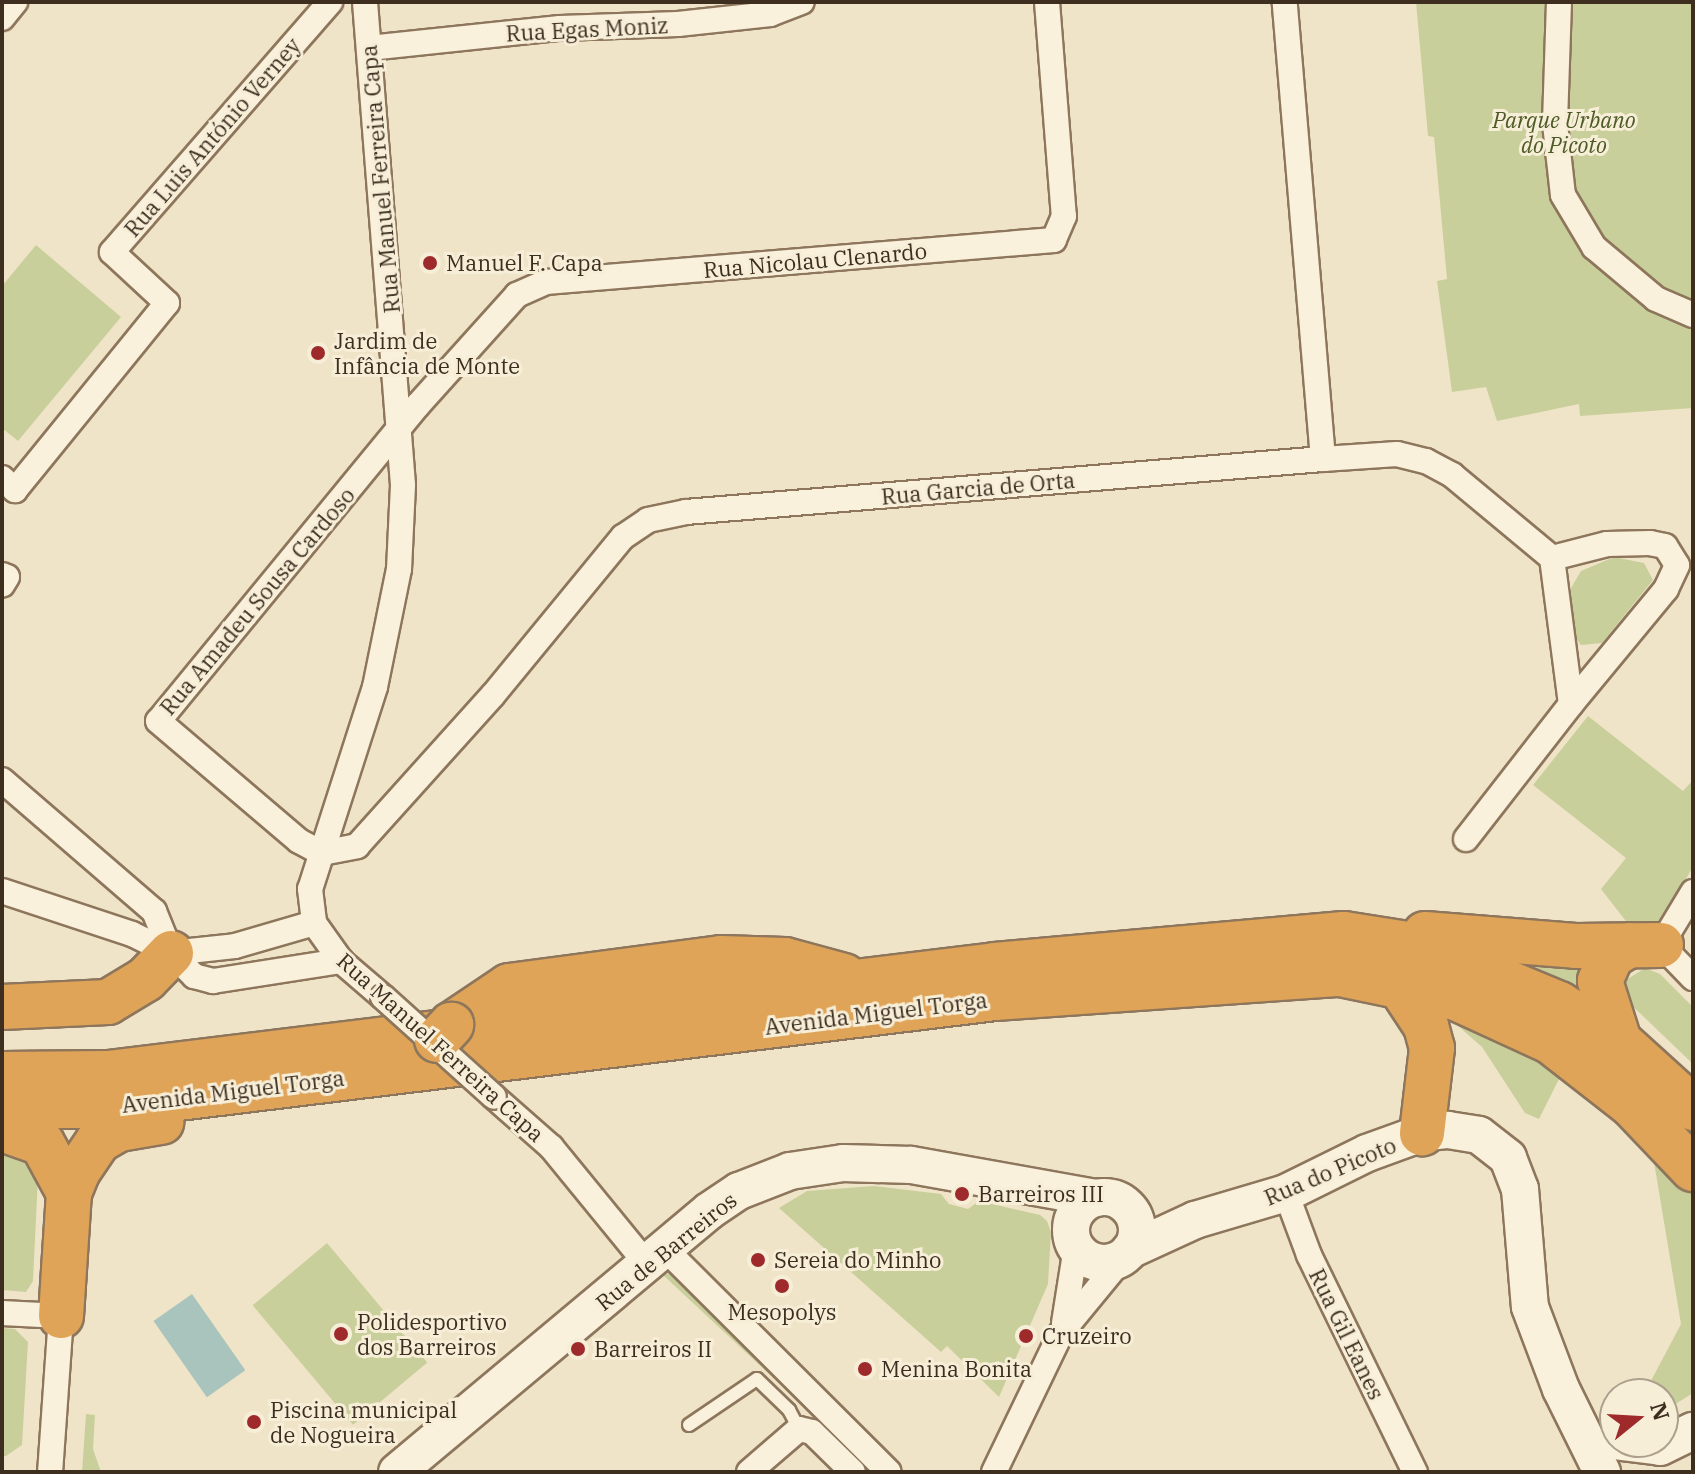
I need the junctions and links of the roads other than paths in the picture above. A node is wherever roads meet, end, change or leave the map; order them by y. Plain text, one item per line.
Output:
1 (15, 2) edge
2 (330, 2) edge
3 (365, 2) edge
4 (802, 2) edge
5 (1047, 2) edge
6 (1285, 2) edge
7 (1559, 2) edge
8 (2, 18) edge
9 (369, 48) junction
10 (1693, 315) edge
11 (399, 428) junction
12 (1323, 459) junction
13 (9, 484) edge
14 (1552, 558) junction
15 (2, 575) edge
16 (2, 585) edge
17 (1571, 704) junction
18 (2, 780) edge
19 (1466, 839) dead end
20 (322, 853) junction
21 (2, 891) edge
22 (1693, 892) edge
23 (314, 923) junction
24 (1382, 937) junction
25 (1645, 945) junction
26 (171, 953) junction
27 (341, 961) junction
28 (1693, 978) edge
29 (861, 982) junction
30 (1397, 982) junction
31 (2, 1007) edge
32 (441, 1036) junction
33 (1619, 1041) junction
34 (2, 1074) edge
35 (287, 1085) junction
36 (2, 1106) edge
37 (1693, 1108) edge
38 (2, 1129) edge
39 (1422, 1133) junction
40 (1693, 1169) edge
41 (69, 1193) junction
42 (1286, 1193) junction
43 (1094, 1218) junction
44 (1195, 1220) junction
45 (1128, 1252) junction
46 (654, 1255) junction
47 (2, 1313) edge
48 (61, 1316) junction
49 (1061, 1333) junction
50 (1561, 1389) junction
51 (689, 1425) dead end
52 (799, 1429) junction
53 (1599, 1430) edge
54 (50, 1472) edge
55 (397, 1472) edge
56 (749, 1472) edge
57 (853, 1472) edge
58 (889, 1472) edge
59 (994, 1472) edge
60 (1415, 1472) edge
61 (1602, 1472) edge

1 - 8 street
2 - 13 street, Rua Luis António Verney
3 - 9 street, Rua Manuel Ferreira Capa
4 - 9 street, Rua Egas Moniz
5 - 11 street, Rua Nicolau Clenardo
6 - 12 street
7 - 10 street
9 - 11 street, Rua Manuel Ferreira Capa
11 - 20 street, Rua Manuel Ferreira Capa
11 - 20 street, Rua Amadeu Sousa Cardoso
12 - 14 street, Rua Garcia de Orta
12 - 20 street, Rua Garcia de Orta
14 - 17 street
14 - 17 street
15 - 16 street
17 - 19 street
18 - 26 street
20 - 23 street, Rua Manuel Ferreira Capa
21 - 26 street
22 - 25 street
23 - 26 street
23 - 27 street, Rua Manuel Ferreira Capa
24 - 25 highway
24 - 29 highway, Avenida Miguel Torga
24 - 33 highway, Avenida Miguel Torga
25 - 28 street
25 - 33 highway
26 - 27 street
26 - 31 highway
27 - 32 street, Rua Manuel Ferreira Capa, bridge
29 - 32 highway
29 - 34 highway, Avenida Miguel Torga
30 - 35 highway, Avenida Miguel Torga
30 - 39 highway
30 - 40 highway, Avenida Miguel Torga
32 - 46 street, Rua Manuel Ferreira Capa, bridge
33 - 37 highway, Avenida Miguel Torga
35 - 36 highway, Avenida Miguel Torga
35 - 41 highway
38 - 41 highway
39 - 42 street, Rua do Picoto
39 - 50 street, Rua do Picoto
41 - 48 highway
42 - 44 street, Rua do Picoto
42 - 60 street, Rua Gil Eanes
43 - 44 street, Rua do Picoto
43 - 45 street
43 - 45 street, Rua do Picoto
43 - 46 street, Rua de Barreiros
43 - 49 street
44 - 45 street, Rua do Picoto
45 - 49 street
46 - 55 street, Rua de Barreiros
46 - 58 street, Rua Manuel Ferreira Capa
47 - 48 street
48 - 54 street
49 - 59 street
50 - 53 street, Rua do Picoto
50 - 61 street, Rua do Picoto
51 - 52 lane
52 - 56 street
52 - 57 street

